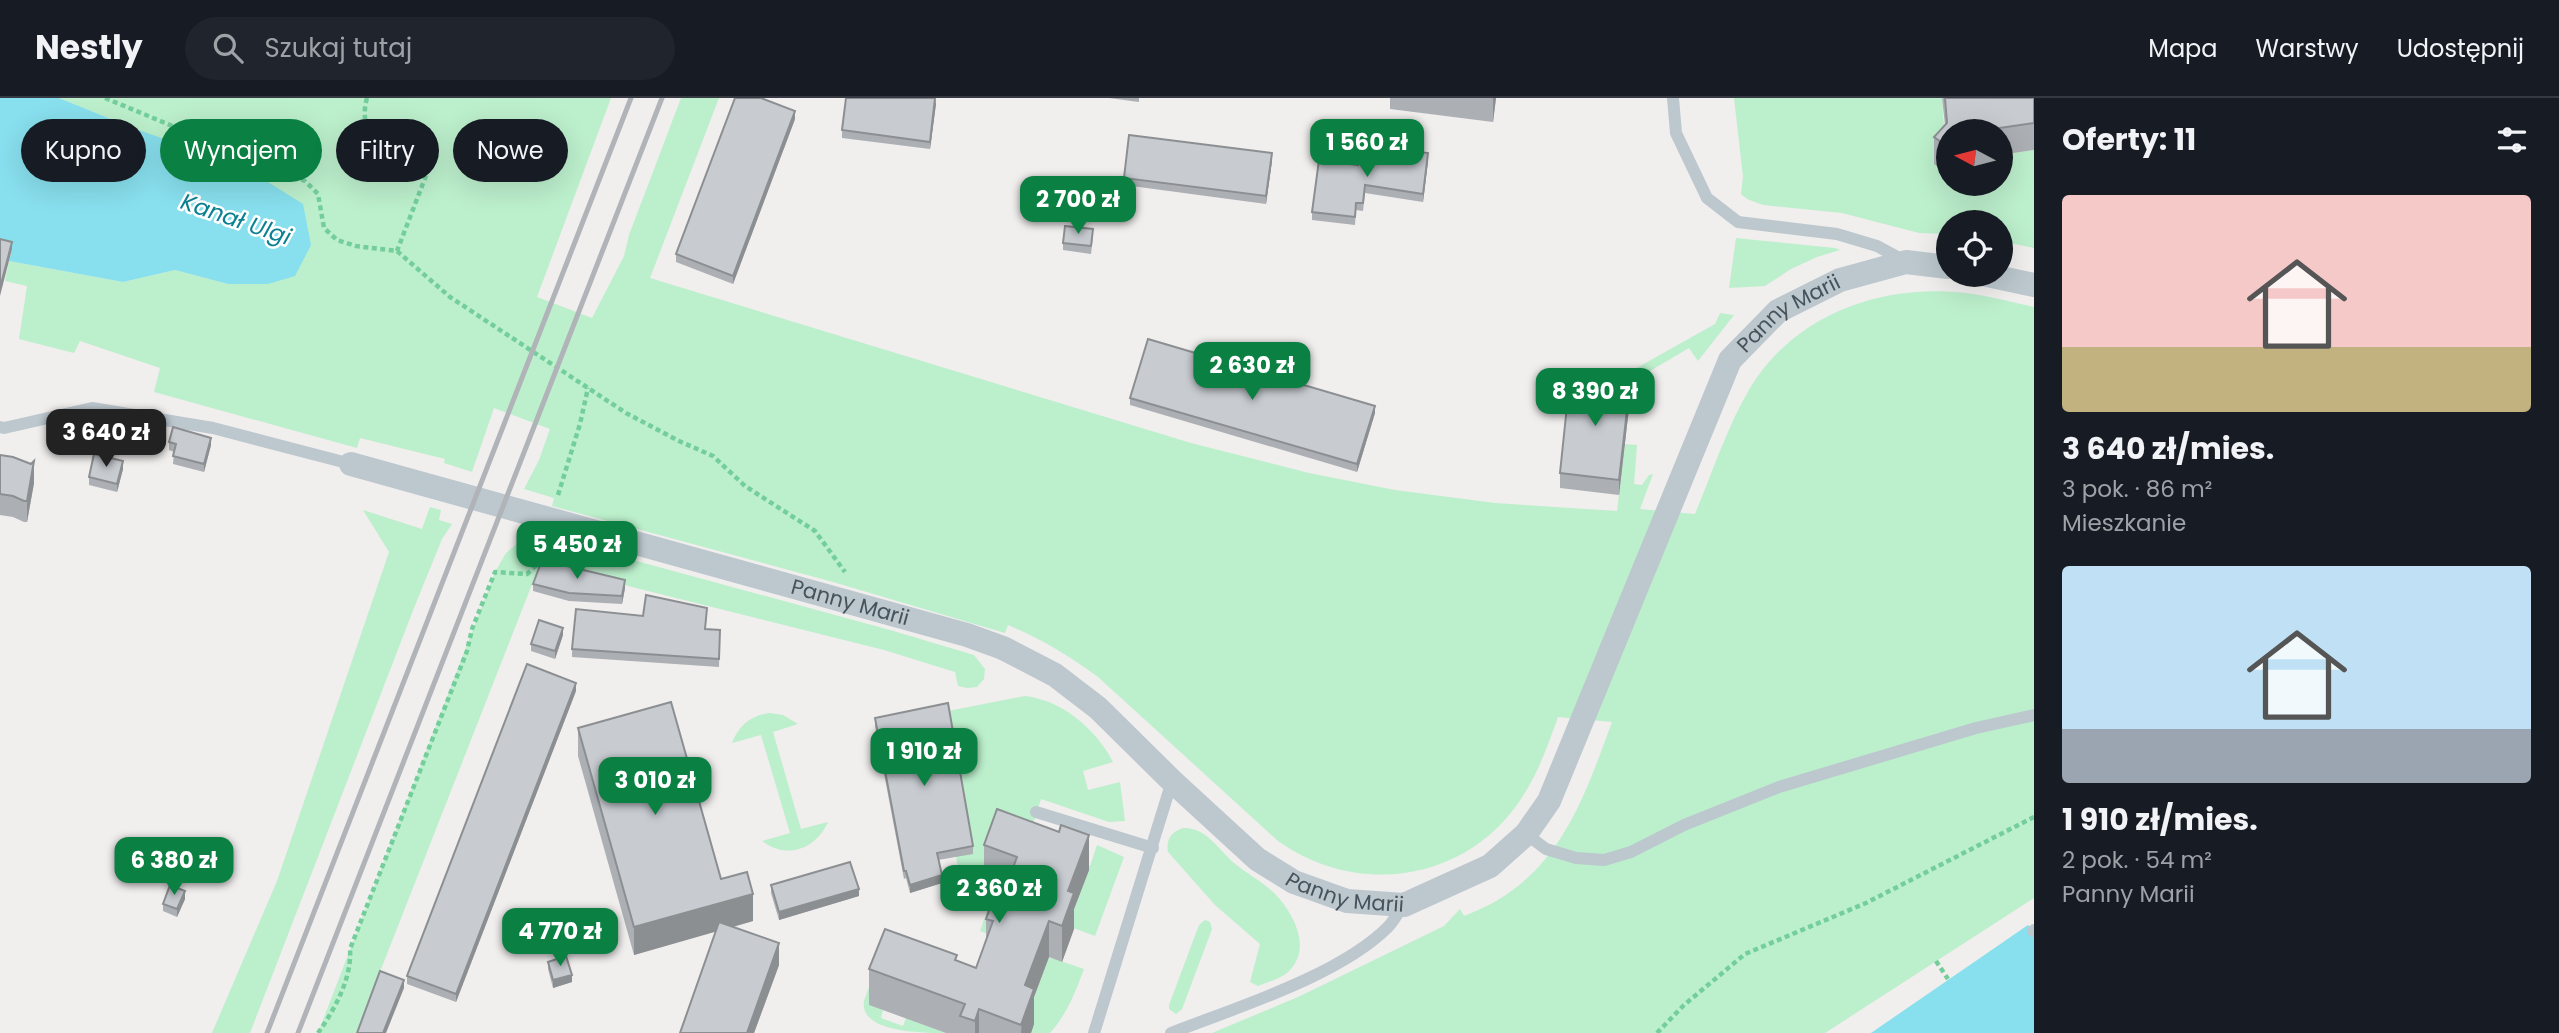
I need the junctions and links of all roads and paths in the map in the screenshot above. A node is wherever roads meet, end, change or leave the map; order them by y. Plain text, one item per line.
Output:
1 (105, 98) edge
2 (367, 98) edge
3 (1673, 98) edge
4 (397, 251) junction
5 (1906, 262) junction
6 (1936, 266) edge
7 (2013, 281) edge
8 (2034, 285) edge
9 (588, 388) junction
10 (0, 427) edge
11 (351, 464) joint
12 (563, 481) dead end
13 (542, 560) edge
14 (869, 608) junction
15 (2034, 715) edge
16 (1172, 781) junction
17 (1036, 812) dead end
18 (2034, 817) edge
19 (1526, 834) junction
20 (1153, 848) junction
21 (1404, 905) junction
22 (1936, 961) dead end
23 (1948, 979) dead end
24 (318, 1033) edge
25 (1094, 1033) edge
26 (1171, 1033) edge
27 (1657, 1033) edge

1 - 4 path
2 - 4 path
3 - 5 lane
4 - 9 path
5 - 6 street, Panny Marii
5 - 19 street, Panny Marii
7 - 8 street
9 - 12 path
9 - 14 path
10 - 11 lane
11 - 14 street, Panny Marii
13 - 24 path
14 - 16 street, Panny Marii
15 - 19 lane
16 - 20 lane
16 - 21 street, Panny Marii
17 - 20 lane
18 - 27 path
19 - 21 street, Panny Marii
20 - 25 lane
21 - 26 lane
22 - 23 path

